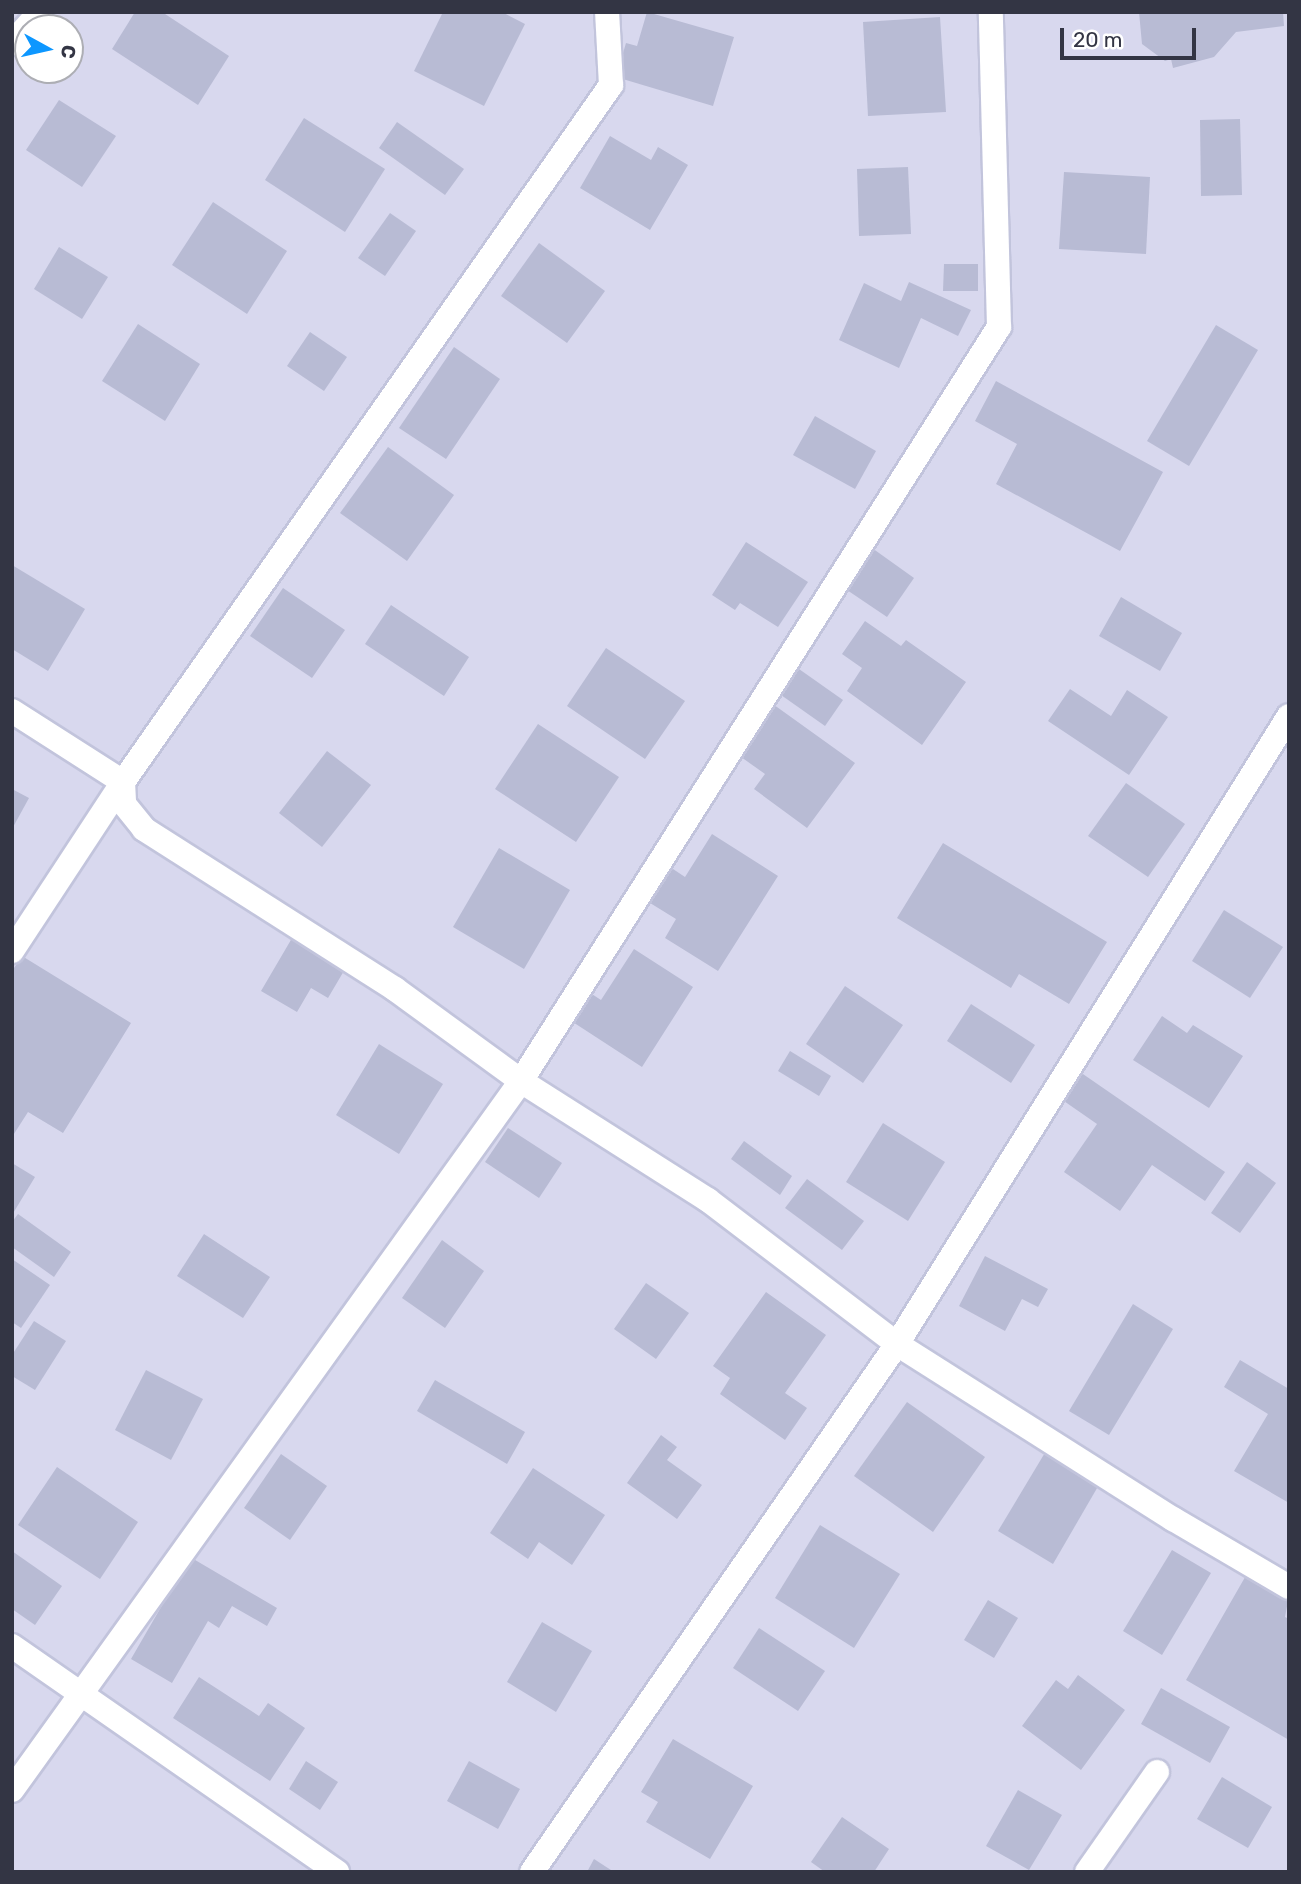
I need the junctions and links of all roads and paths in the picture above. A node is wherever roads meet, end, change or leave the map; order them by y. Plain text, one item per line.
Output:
1 (40, 12) edge
2 (607, 12) edge
3 (991, 12) edge
4 (12, 43) edge
5 (12, 711) edge
6 (1289, 716) edge
7 (123, 782) junction
8 (12, 951) edge
9 (521, 1081) junction
10 (897, 1344) junction
11 (1289, 1587) edge
12 (12, 1646) edge
13 (82, 1695) junction
14 (1157, 1772) dead end
15 (12, 1790) edge
16 (337, 1872) edge
17 (532, 1872) edge
18 (1087, 1872) edge

1 - 4 lane
2 - 7 lane
3 - 9 lane
5 - 7 lane
6 - 10 lane
7 - 8 lane
7 - 9 lane
9 - 10 lane
9 - 13 lane
10 - 11 lane
10 - 17 lane
12 - 13 lane
13 - 15 lane
13 - 16 lane
14 - 18 lane

